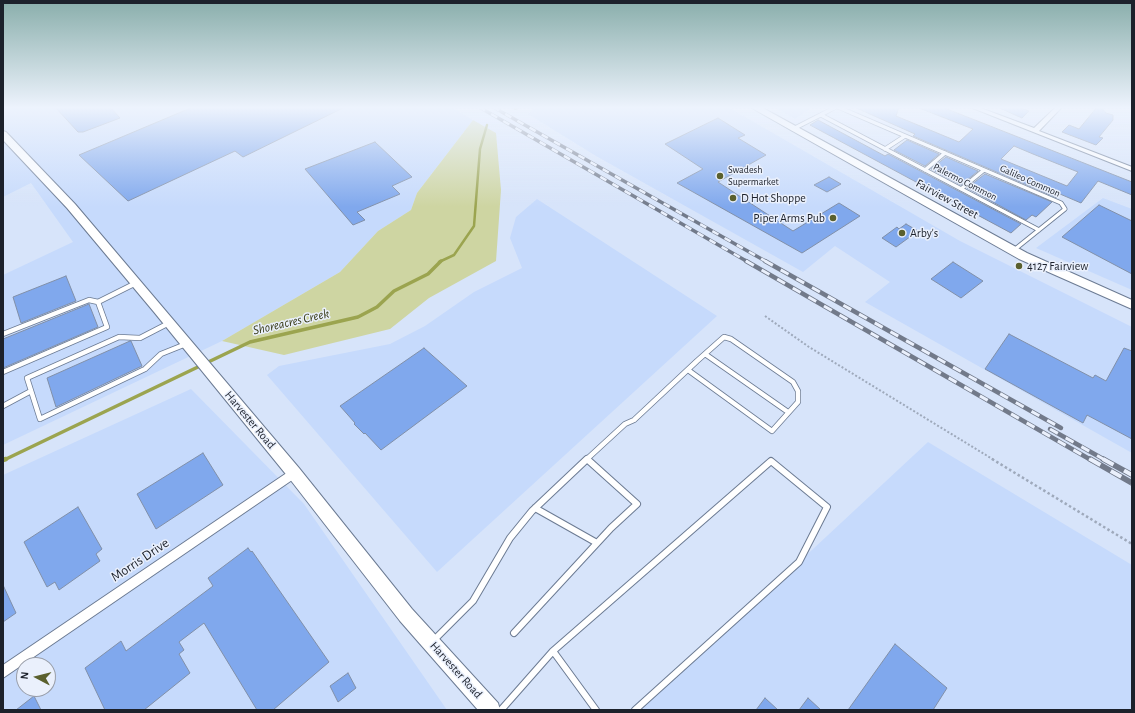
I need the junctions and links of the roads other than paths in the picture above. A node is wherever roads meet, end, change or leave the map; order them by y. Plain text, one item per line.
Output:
1 (9, 140) edge
2 (814, 140) edge
3 (869, 140) edge
4 (898, 140) edge
5 (915, 140) edge
6 (1061, 140) edge
7 (885, 149) junction
8 (945, 153) junction
9 (1132, 169) edge
10 (925, 170) junction
11 (984, 170) junction
12 (961, 189) junction
13 (1039, 230) junction
14 (1014, 250) junction
15 (136, 284) junction
16 (98, 302) junction
17 (1132, 305) edge
18 (169, 323) junction
19 (3, 334) edge
20 (187, 344) junction
21 (705, 354) junction
22 (688, 370) junction
23 (3, 372) edge
24 (31, 391) junction
25 (3, 406) edge
26 (788, 412) junction
27 (587, 459) junction
28 (294, 473) junction
29 (536, 508) junction
30 (597, 543) junction
31 (514, 633) dead end
32 (431, 643) junction
33 (553, 651) junction
34 (3, 672) edge
35 (491, 710) edge
36 (501, 710) edge
37 (596, 710) edge
38 (635, 710) edge

1 - 15 main road, Harvester Road
2 - 14 main road, Fairview Street
3 - 7 lane, Palermo Common
4 - 7 lane
5 - 8 lane, Galileo Common
6 - 9 street
7 - 10 lane, Palermo Common
8 - 10 lane
8 - 11 lane, Galileo Common
10 - 12 lane, Palermo Common
11 - 12 lane
11 - 13 lane, Galileo Common
12 - 13 lane, Palermo Common
13 - 14 lane, Galileo Common
14 - 17 main road, Fairview Street
15 - 16 lane
15 - 18 main road, Harvester Road
16 - 19 lane
16 - 23 lane
18 - 20 main road, Harvester Road
18 - 24 lane
20 - 24 lane
20 - 28 main road, Harvester Road
21 - 22 lane
21 - 26 lane
21 - 26 lane
22 - 26 lane
22 - 27 lane
24 - 25 lane
27 - 29 lane
27 - 30 lane
28 - 32 main road, Harvester Road
28 - 34 street, Morris Drive
29 - 30 lane
29 - 32 lane
30 - 31 lane
32 - 35 main road, Harvester Road
33 - 36 lane
33 - 37 lane
33 - 38 lane

